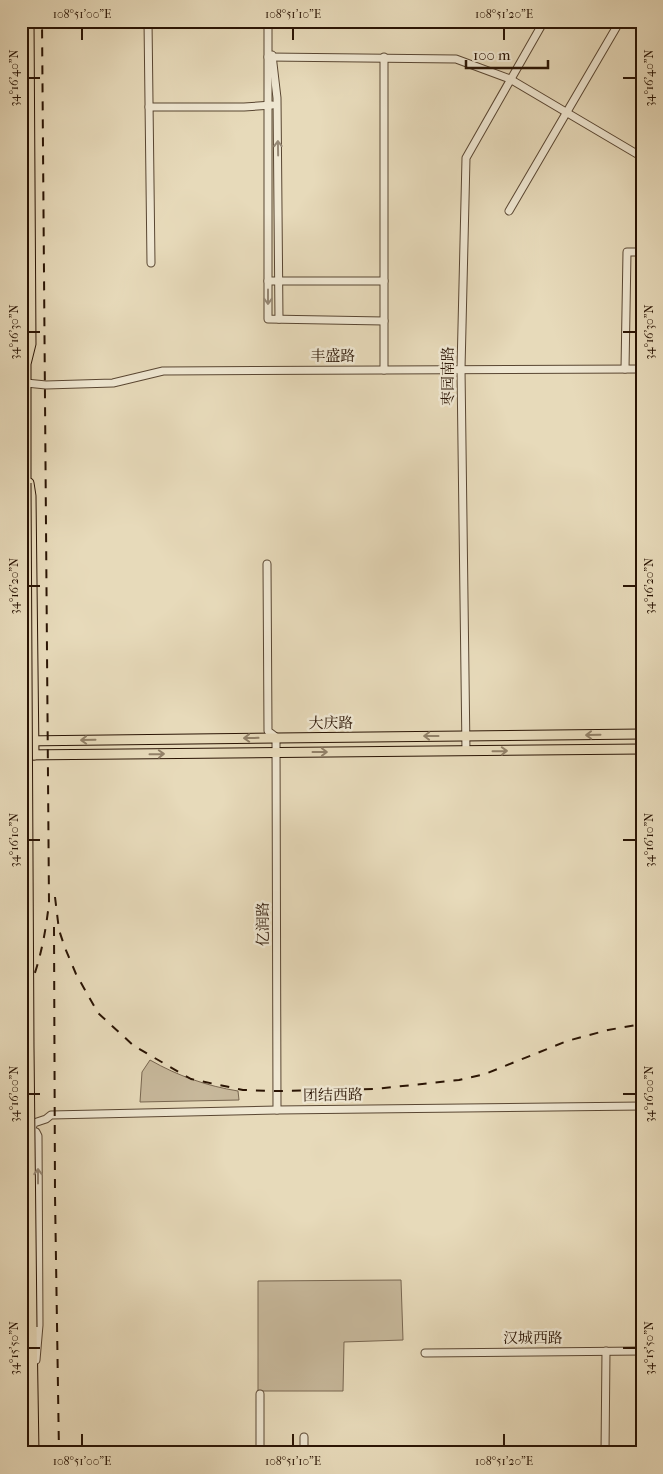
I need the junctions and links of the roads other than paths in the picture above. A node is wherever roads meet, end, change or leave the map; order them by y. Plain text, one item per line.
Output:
1 (23, 21) edge
2 (30, 21) edge
3 (148, 21) edge
4 (268, 21) edge
5 (272, 21) edge
6 (544, 21) edge
7 (620, 21) edge
8 (270, 57) junction
9 (384, 57) junction
10 (510, 79) junction
11 (268, 105) junction
12 (277, 105) junction
13 (149, 107) junction
14 (567, 112) junction
15 (642, 156) edge
16 (268, 167) junction
17 (278, 167) junction
18 (509, 211) dead end
19 (268, 216) junction
20 (278, 216) junction
21 (268, 250) junction
22 (279, 250) junction
23 (642, 252) edge
24 (151, 263) dead end
25 (268, 281) junction
26 (279, 281) junction
27 (384, 281) junction
28 (279, 319) junction
29 (384, 321) junction
30 (26, 344) edge
31 (21, 353) edge
32 (461, 369) junction
33 (625, 369) junction
34 (642, 369) edge
35 (384, 370) junction
36 (26, 383) junction
37 (26, 462) junction
38 (267, 564) dead end
39 (642, 734) edge
40 (466, 736) junction
41 (276, 737) junction
42 (21, 741) edge
43 (34, 741) junction
44 (642, 749) edge
45 (466, 751) junction
46 (277, 752) junction
47 (21, 755) edge
48 (34, 755) junction
49 (21, 1014) edge
50 (642, 1106) edge
51 (277, 1110) junction
52 (21, 1130) edge
53 (31, 1130) junction
54 (29, 1327) junction
55 (21, 1349) edge
56 (606, 1351) junction
57 (642, 1351) edge
58 (425, 1353) dead end
59 (30, 1383) junction
60 (260, 1394) dead end
61 (304, 1437) dead end
62 (27, 1453) edge
63 (34, 1453) edge
64 (260, 1453) edge
65 (304, 1453) edge
66 (605, 1453) edge

1 - 30 main road
2 - 30 main road
3 - 13 street
4 - 8 street
5 - 8 street
6 - 10 street, 枣园南路
7 - 14 street
8 - 9 street
8 - 11 street
8 - 12 street
9 - 10 street
9 - 27 street
10 - 14 street
10 - 32 street, 枣园南路
11 - 12 street
11 - 13 street
11 - 16 street
17 -> 12 street
13 - 24 street
14 - 15 street
14 - 18 street
16 - 17 street
16 - 19 street
17 - 20 street
19 - 20 street
19 - 21 street
20 - 22 street
21 - 22 street
21 - 25 street
22 - 26 street
23 - 33 street
25 - 26 street
25 -> 28 street
26 - 27 street
26 - 28 street
27 - 29 street
28 - 29 street
29 - 35 street
30 - 31 main road
30 - 36 main road
32 - 33 street, 丰盛路
32 - 35 street, 丰盛路
32 - 40 street, 枣园南路
33 - 34 street, 丰盛路
35 - 36 street, 丰盛路
36 - 37 main road
37 - 43 main road
37 - 54 main road, bridge
38 - 41 street, 亿润路
39 -> 40 main road, 大庆路
40 -> 41 main road, 大庆路
40 - 45 street, 枣园南路
41 -> 43 main road, 大庆路
41 - 46 street, 亿润路
42 - 43 main road, 大庆路
43 - 48 main road
45 -> 44 main road, 大庆路
46 -> 45 main road, 大庆路
48 -> 46 main road, 大庆路
46 - 51 street, 亿润路
47 - 48 main road, 大庆路
49 - 54 main road, bridge
50 - 51 street, 团结西路
51 - 53 street, 团结西路
52 - 53 street
59 -> 53 street
54 - 59 main road
55 - 59 street
56 - 57 street, 汉城西路
56 - 58 street, 汉城西路
56 - 66 street
59 - 62 main road
59 - 63 main road
60 - 64 street
61 - 65 street

